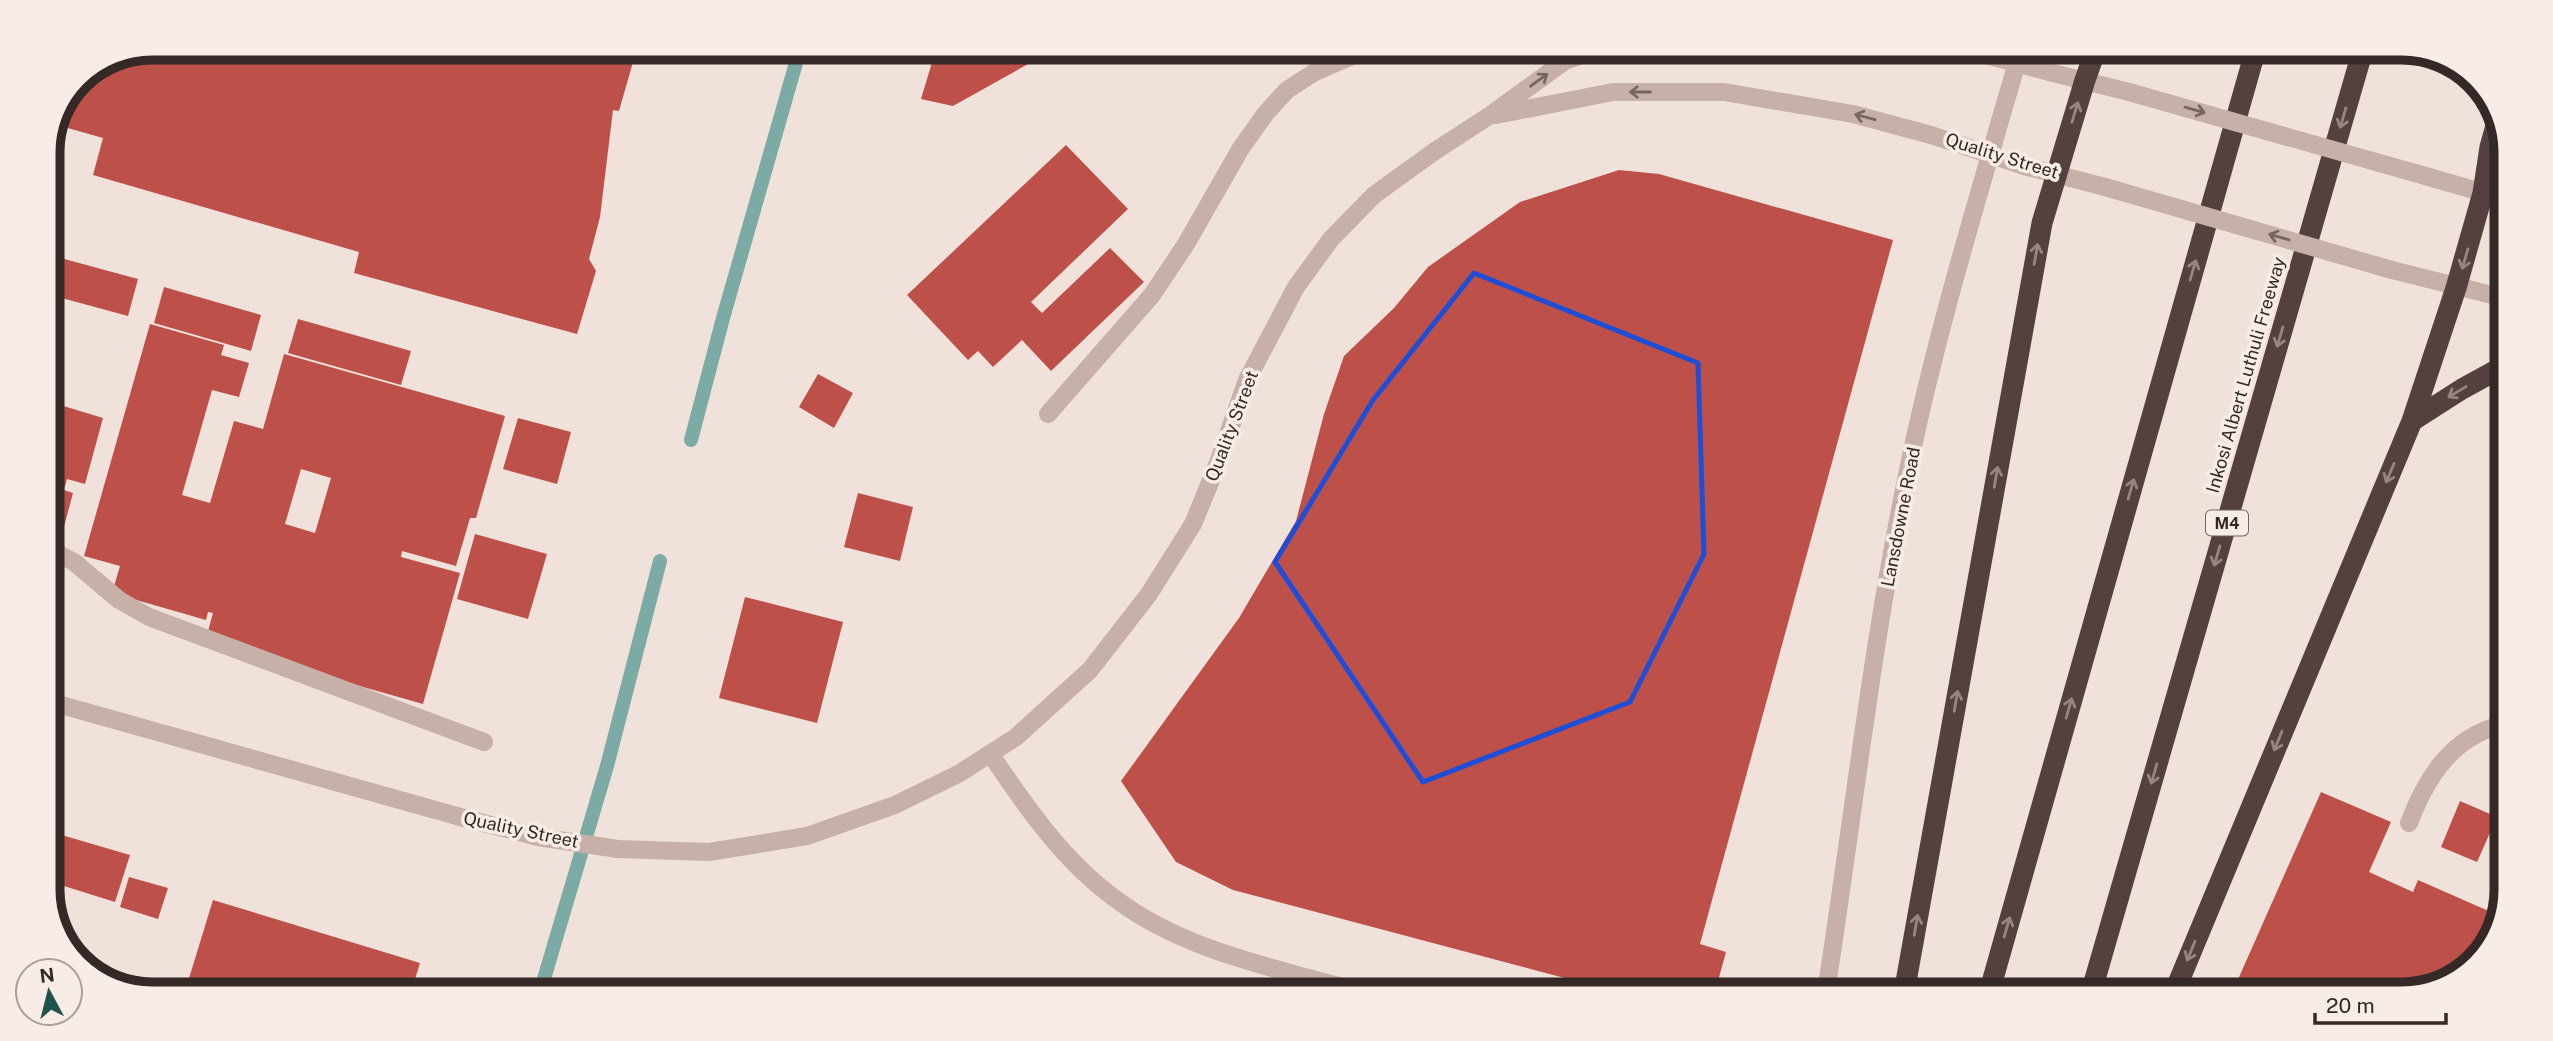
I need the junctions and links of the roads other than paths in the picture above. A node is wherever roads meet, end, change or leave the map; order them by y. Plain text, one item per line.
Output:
1 (1345, 59) edge
2 (1571, 59) edge
3 (2001, 59) edge
4 (2018, 59) edge
5 (2092, 59) edge
6 (2253, 59) edge
7 (2360, 59) edge
8 (2085, 80) junction
9 (1489, 116) junction
10 (2492, 140) edge
11 (2057, 173) junction
12 (2483, 193) junction
13 (2493, 196) edge
14 (2456, 288) junction
15 (2493, 296) edge
16 (2493, 372) edge
17 (1048, 414) dead end
18 (2412, 421) junction
19 (60, 555) edge
20 (60, 705) edge
21 (2494, 727) edge
22 (484, 742) dead end
23 (991, 755) junction
24 (2409, 823) dead end
25 (1325, 982) edge
26 (1828, 982) edge
27 (1906, 982) edge
28 (1992, 982) edge
29 (2094, 982) edge
30 (2179, 982) edge

1 - 17 street
9 -> 2 street, Quality Street
3 - 8 street, bridge
4 - 26 street, Lansdowne Road
5 - 8 highway
28 -> 6 highway
7 -> 29 highway, Inkosi Albert Luthuli Freeway / M4
11 -> 8 highway
8 -> 12 street, bridge
11 -> 9 street, Quality Street, bridge
9 - 23 street, Quality Street
10 - 12 highway
14 -> 11 street, Quality Street, bridge
27 -> 11 highway
12 - 13 street
12 -> 14 highway
14 - 15 street, Quality Street
14 - 18 highway
16 -> 18 highway
18 -> 30 highway
19 - 22 street
20 - 23 street, Quality Street
21 - 24 street
23 - 25 street

